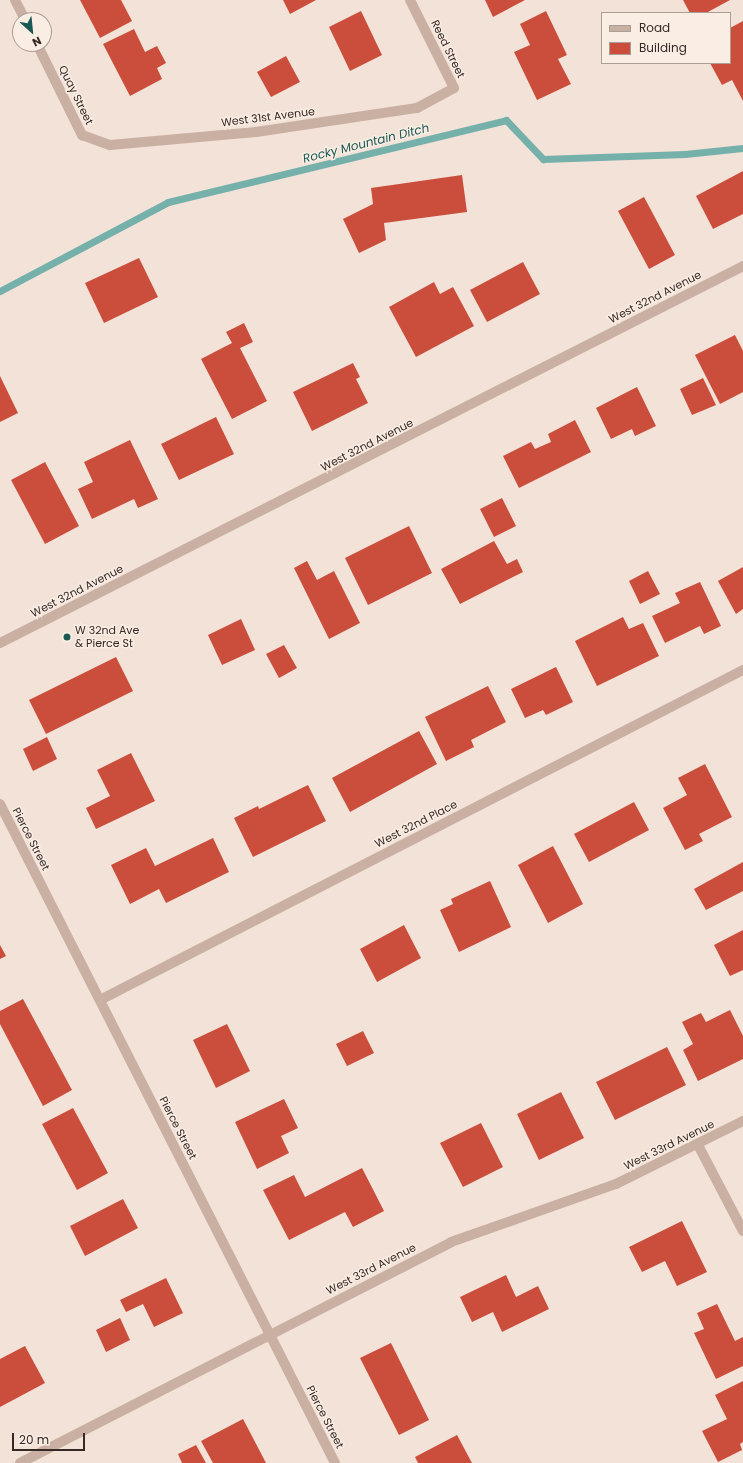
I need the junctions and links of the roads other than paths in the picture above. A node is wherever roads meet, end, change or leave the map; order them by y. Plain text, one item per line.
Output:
1 (15, 0) edge
2 (410, 0) edge
3 (21, 12) edge
4 (41, 52) edge
5 (454, 88) joint
6 (82, 135) joint
7 (743, 266) edge
8 (0, 643) edge
9 (743, 670) edge
10 (0, 804) edge
11 (100, 1000) junction
12 (743, 1121) edge
13 (698, 1145) junction
14 (743, 1232) edge
15 (269, 1334) junction
16 (20, 1463) edge
17 (335, 1463) edge

1 - 3 street
2 - 5 street, Reed Street
4 - 6 street, Quay Street
5 - 6 street, West 31st Avenue
7 - 8 street, West 32nd Avenue
9 - 11 street, West 32nd Place
10 - 11 street, Pierce Street
11 - 15 street, Pierce Street
12 - 13 street, West 33rd Avenue
13 - 14 street
13 - 15 street, West 33rd Avenue
15 - 16 street, West 33rd Avenue
15 - 17 street, Pierce Street

